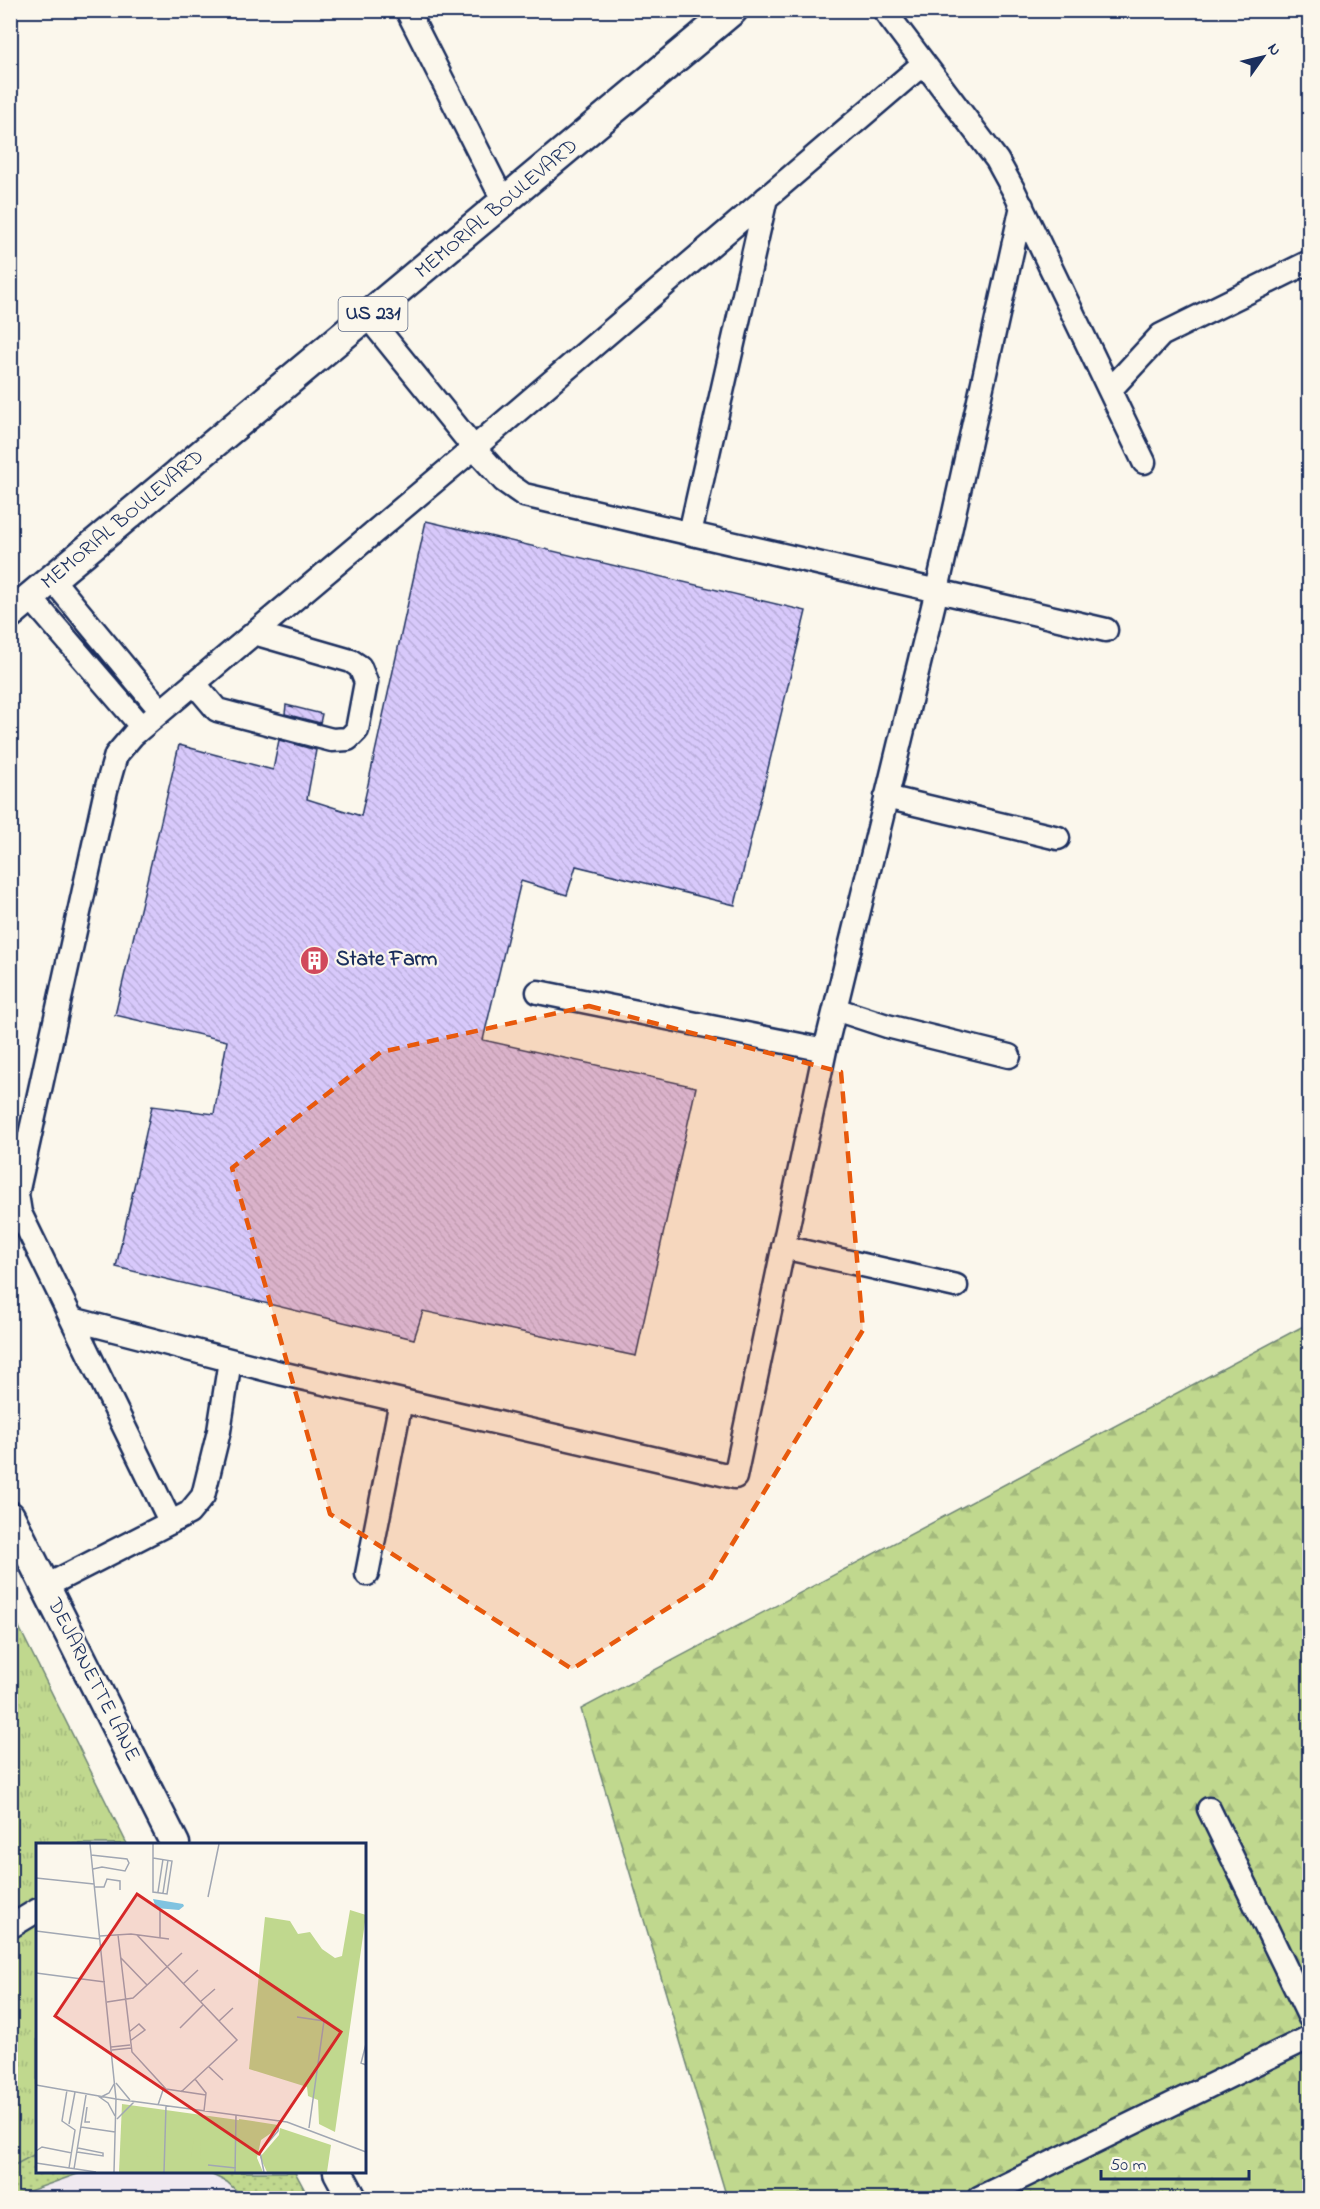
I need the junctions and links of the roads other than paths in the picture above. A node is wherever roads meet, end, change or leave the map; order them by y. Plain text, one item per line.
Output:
1 (407, 10) edge
2 (733, 10) edge
3 (884, 10) edge
4 (924, 63) junction
5 (766, 198) junction
6 (504, 202) junction
7 (1022, 206) junction
8 (1309, 262) edge
9 (368, 317) junction
10 (1110, 390) junction
11 (474, 448) junction
12 (1144, 462) dead end
13 (690, 533) junction
14 (52, 579) junction
15 (937, 590) junction
16 (20, 606) edge
17 (1106, 630) dead end
18 (254, 633) junction
19 (194, 683) junction
20 (161, 711) junction
21 (142, 727) junction
22 (886, 797) junction
23 (1058, 837) dead end
24 (538, 992) dead end
25 (834, 1009) junction
26 (825, 1050) junction
27 (1009, 1056) dead end
28 (15, 1171) edge
29 (14, 1195) edge
30 (783, 1247) junction
31 (956, 1286) dead end
32 (72, 1319) junction
33 (230, 1360) junction
34 (401, 1401) junction
35 (10, 1516) edge
36 (170, 1521) junction
37 (367, 1574) dead end
38 (46, 1586) junction
39 (1209, 1809) dead end
40 (174, 1843) edge
41 (36, 1911) edge
42 (10, 1928) edge
43 (1310, 2018) edge
44 (1310, 2037) edge
45 (338, 2173) edge
46 (351, 2198) edge
47 (979, 2199) edge

1 - 6 street
2 - 6 main road, MEMORIAL BOULEVARD / US 231
3 - 4 street
4 - 5 street
4 - 7 street
5 - 11 street
5 - 13 street
6 - 9 main road, MEMORIAL BOULEVARD / US 231
7 - 10 street
7 - 15 street
8 - 10 street
9 - 11 street
9 - 14 main road, MEMORIAL BOULEVARD / US 231
10 - 12 street
11 - 13 street
11 - 18 street
13 - 15 street
14 - 16 main road, MEMORIAL BOULEVARD / US 231
14 - 20 street
15 - 17 street
15 - 22 street
16 - 21 street
18 - 19 street
18 - 19 street
19 - 20 street
20 - 21 street
21 - 28 street
22 - 23 street
22 - 25 street
24 - 26 street
25 - 26 street
25 - 27 street
26 - 30 street
28 - 29 street
29 - 32 street
30 - 31 street
30 - 34 street
32 - 33 street
32 - 36 street
33 - 34 street
33 - 36 street
34 - 37 street
35 - 38 main road, DEJARNETTE LANE
36 - 38 street
38 - 40 main road, DEJARNETTE LANE
39 - 43 street
41 - 42 street
44 - 47 street
45 - 46 main road

